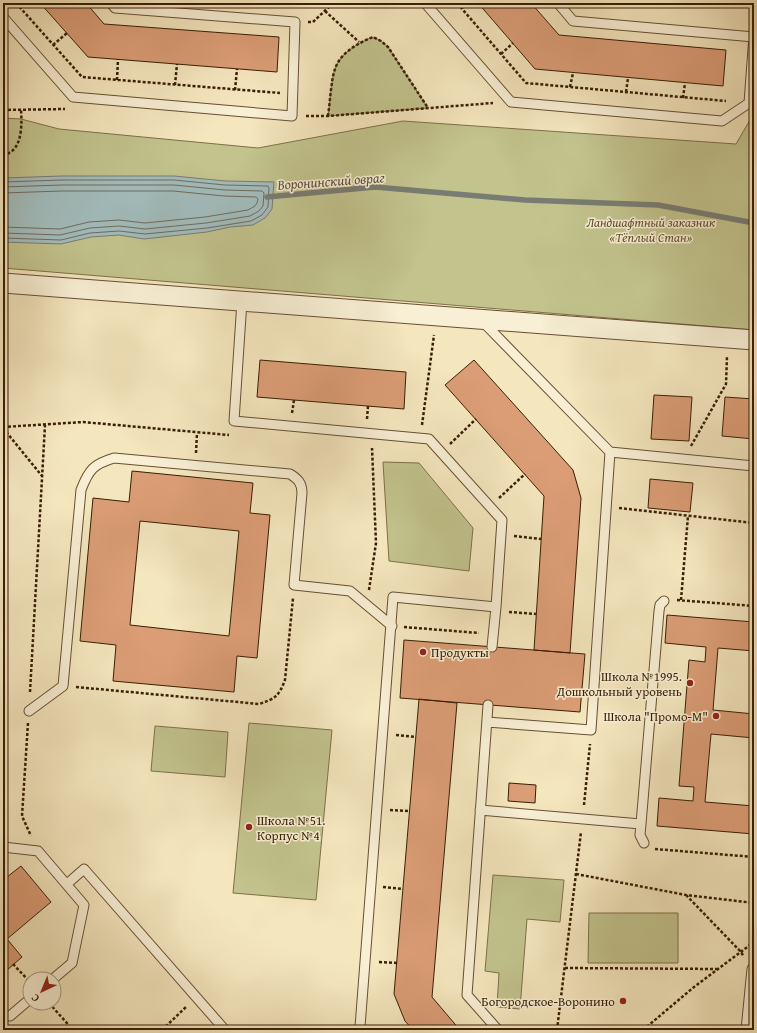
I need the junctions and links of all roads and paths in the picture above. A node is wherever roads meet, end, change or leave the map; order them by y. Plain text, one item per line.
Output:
1 (16, 3) edge
2 (111, 3) edge
3 (333, 3) edge
4 (426, 3) edge
5 (457, 3) edge
6 (468, 3) edge
7 (558, 3) edge
8 (462, 8) junction
9 (325, 11) junction
10 (3, 17) edge
11 (313, 22) dead end
12 (67, 33) dead end
13 (754, 36) edge
14 (359, 42) junction
15 (53, 44) junction
16 (513, 44) dead end
17 (501, 54) junction
18 (118, 59) dead end
19 (178, 64) dead end
20 (237, 69) dead end
21 (573, 73) dead end
22 (628, 78) dead end
23 (117, 80) junction
24 (685, 83) dead end
25 (175, 85) junction
26 (570, 87) junction
27 (234, 90) junction
28 (626, 92) junction
29 (292, 94) junction
30 (683, 98) junction
31 (749, 103) junction
32 (479, 104) dead end
33 (428, 108) junction
34 (65, 109) dead end
35 (3, 110) edge
36 (21, 110) junction
37 (292, 116) junction
38 (328, 116) junction
39 (3, 156) edge
40 (3, 283) edge
41 (242, 301) junction
42 (482, 320) junction
43 (435, 329) dead end
44 (754, 340) edge
45 (727, 352) dead end
46 (476, 419) dead end
47 (234, 421) junction
48 (45, 425) junction
49 (3, 428) edge
50 (197, 433) junction
51 (372, 434) junction
52 (421, 438) junction
53 (442, 452) junction
54 (610, 452) junction
55 (683, 459) junction
56 (194, 465) junction
57 (754, 466) edge
58 (525, 474) dead end
59 (42, 477) junction
60 (490, 507) junction
61 (607, 507) junction
62 (688, 516) junction
63 (754, 523) edge
64 (501, 535) junction
65 (541, 539) dead end
66 (294, 586) junction
67 (681, 600) junction
68 (664, 601) joint
69 (367, 604) junction
70 (754, 606) edge
71 (495, 609) junction
72 (536, 614) dead end
73 (392, 626) junction
74 (494, 634) junction
75 (492, 647) dead end
76 (63, 686) junction
77 (488, 705) dead end
78 (28, 711) junction
79 (487, 722) junction
80 (592, 730) junction
81 (383, 735) junction
82 (416, 736) dead end
83 (377, 810) junction
84 (480, 810) junction
85 (409, 811) dead end
86 (582, 819) junction
87 (641, 824) junction
88 (644, 843) joint
89 (3, 847) edge
90 (38, 851) junction
91 (754, 857) edge
92 (576, 874) junction
93 (67, 884) junction
94 (371, 886) junction
95 (403, 889) dead end
96 (686, 895) junction
97 (754, 903) edge
98 (754, 942) edge
99 (741, 952) junction
100 (365, 961) junction
101 (397, 963) dead end
102 (14, 964) dead end
103 (565, 968) junction
104 (753, 968) edge
105 (718, 969) junction
106 (62, 972) edge
107 (22, 973) edge
108 (197, 998) junction
109 (22, 1006) edge
110 (55, 1011) edge
111 (3, 1016) edge
112 (558, 1026) junction
113 (73, 1030) edge
114 (162, 1030) edge
115 (225, 1030) edge
116 (363, 1030) edge
117 (498, 1030) edge
118 (557, 1030) edge
119 (563, 1030) edge
120 (643, 1030) edge
121 (746, 1030) edge

1 - 15 path
2 - 29 lane
3 - 9 path
4 - 31 lane
5 - 8 path
6 - 8 path
7 - 13 lane
8 - 17 path
9 - 11 path
9 - 14 path
10 - 37 lane
12 - 15 path
13 - 31 lane
14 - 33 path
14 - 38 path
15 - 23 path
16 - 17 path
17 - 26 path
18 - 23 path
19 - 25 path
20 - 27 path
21 - 26 path
22 - 28 path
23 - 25 path
24 - 30 path
25 - 27 path
26 - 28 path
27 - 29 path
28 - 30 path
29 - 37 lane
30 - 31 path
32 - 33 path
33 - 38 path
34 - 36 path
35 - 36 path
36 - 39 path
37 - 38 path
40 - 41 street
41 - 42 street
41 - 47 lane
42 - 44 street
42 - 54 lane
43 - 52 path
45 - 55 path
46 - 53 path
47 - 50 path
47 - 51 lane
48 - 49 path
48 - 50 path
48 - 59 path
49 - 59 path
50 - 56 path
51 - 52 lane
51 - 69 path
52 - 53 lane
53 - 60 lane
54 - 55 lane
54 - 61 lane
55 - 57 lane
56 - 66 lane
56 - 76 lane
58 - 60 path
59 - 78 path
60 - 64 lane
61 - 62 path
61 - 80 lane
62 - 63 path
62 - 67 path
64 - 65 path
64 - 71 lane
66 - 69 lane
66 - 76 path
67 - 68 path
67 - 70 path
68 - 87 lane
69 - 73 lane
71 - 72 path
71 - 73 lane
71 - 74 lane
73 - 74 path
73 - 81 lane
74 - 75 lane
76 - 78 lane
77 - 79 lane
78 - 90 path
79 - 80 lane
79 - 84 lane
80 - 86 path
81 - 82 path
81 - 83 lane
83 - 85 path
83 - 94 lane
84 - 86 lane
84 - 117 lane
86 - 87 lane
86 - 92 path
87 - 88 lane
88 - 91 path
89 - 90 lane
90 - 93 lane
92 - 96 path
92 - 103 path
93 - 106 lane
93 - 108 lane
94 - 95 path
94 - 100 lane
96 - 97 path
96 - 99 path
98 - 99 path
99 - 104 path
99 - 105 path
100 - 101 path
100 - 116 lane
102 - 107 path
103 - 105 path
103 - 112 path
104 - 121 lane
105 - 120 path
108 - 114 path
108 - 115 lane
109 - 111 lane
110 - 113 path
112 - 118 path
112 - 119 path

